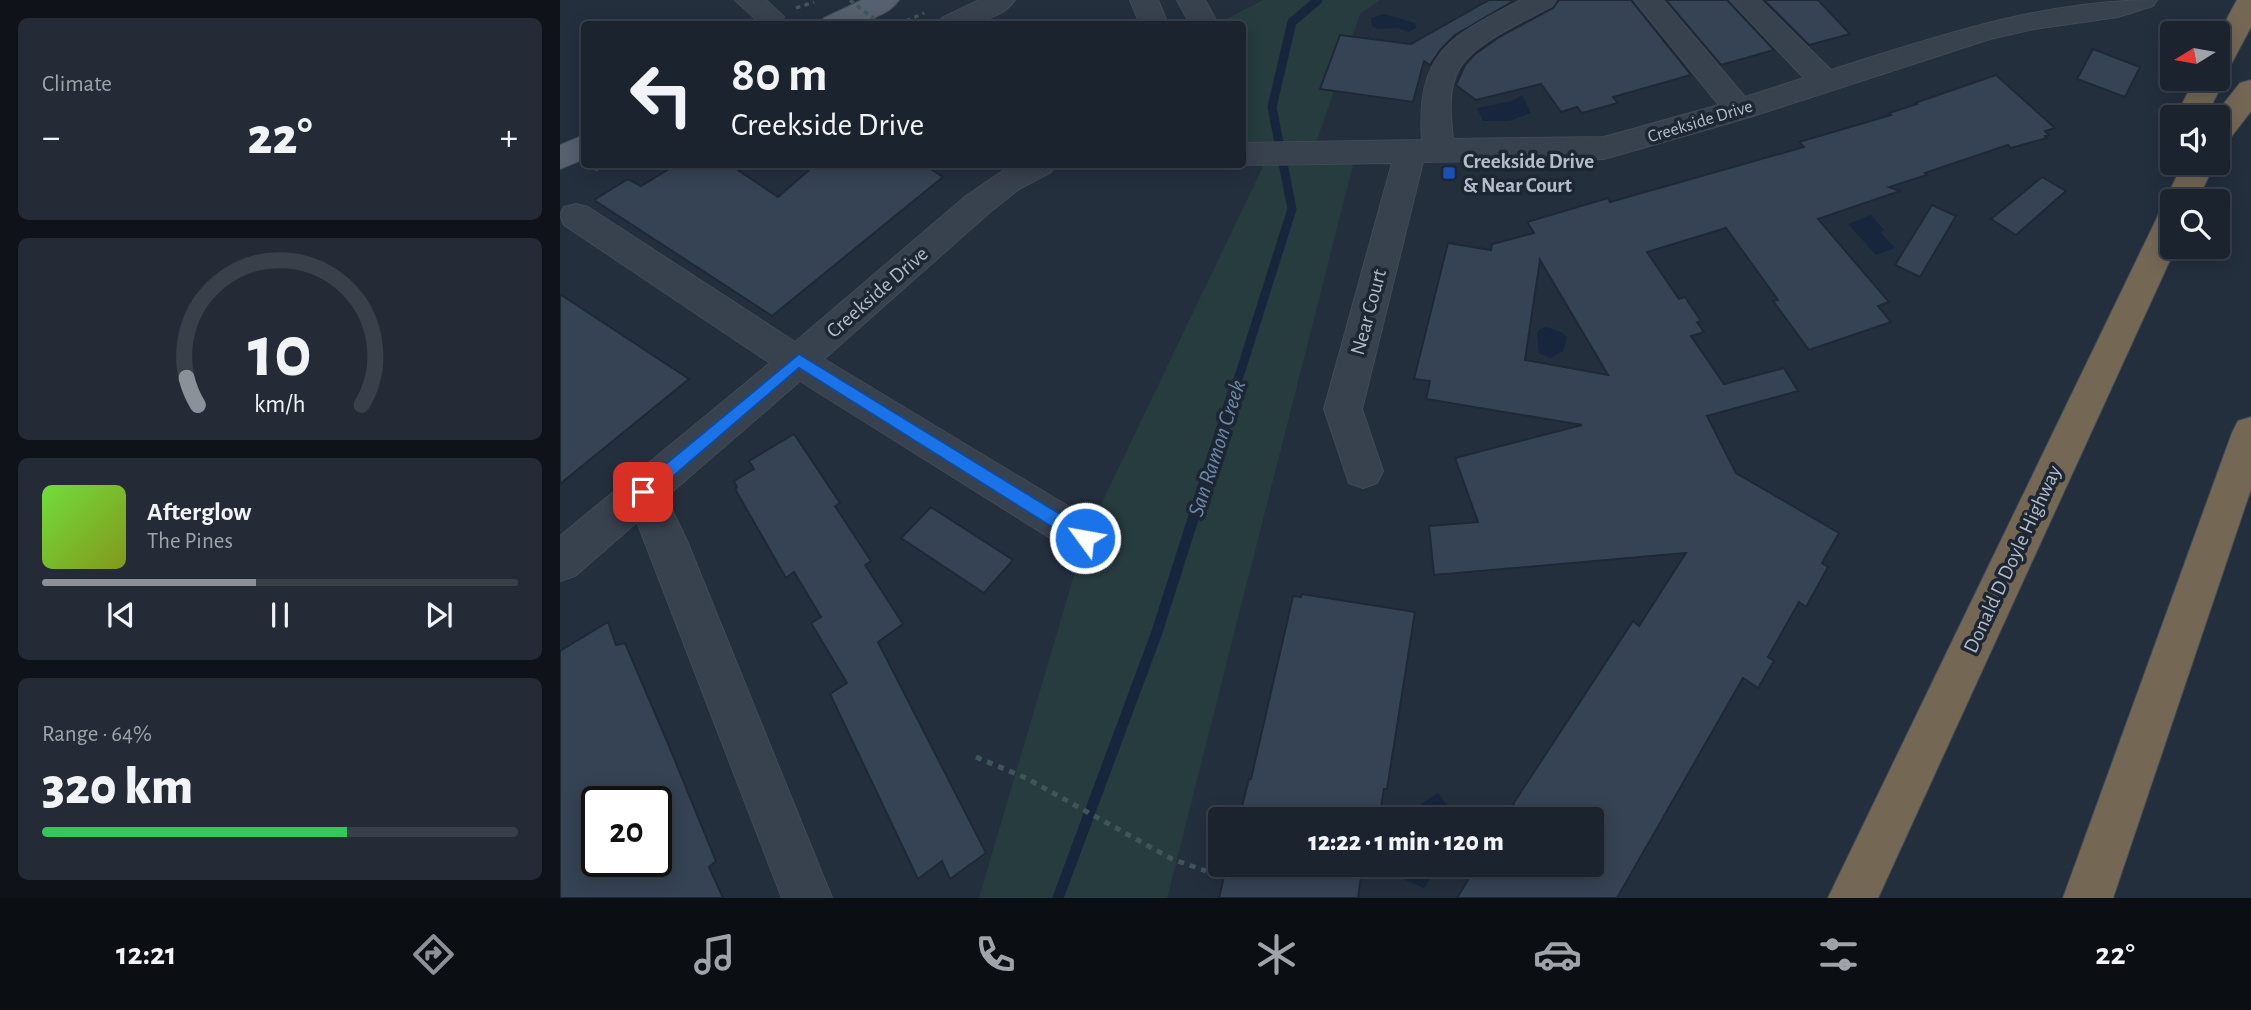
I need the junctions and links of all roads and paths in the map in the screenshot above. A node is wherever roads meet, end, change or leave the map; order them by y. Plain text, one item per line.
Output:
1 (850, 0) edge
2 (885, 0) edge
3 (1002, 0) edge
4 (1144, 0) edge
5 (1191, 0) edge
6 (1542, 0) edge
7 (1648, 0) edge
8 (1744, 0) edge
9 (2143, 0) edge
10 (2251, 0) edge
11 (840, 21) edge
12 (877, 21) edge
13 (957, 21) edge
14 (1153, 21) edge
15 (1202, 21) edge
16 (2230, 40) edge
17 (1824, 81) junction
18 (2251, 90) edge
19 (1739, 110) junction
20 (2230, 117) edge
21 (581, 148) edge
22 (1424, 153) junction
23 (1246, 154) edge
24 (560, 158) edge
25 (1032, 168) edge
26 (576, 216) dead end
27 (2160, 246) edge
28 (799, 360) junction
29 (2251, 433) edge
30 (1363, 471) dead end
31 (643, 492) junction
32 (1085, 538) dead end
33 (560, 562) edge
34 (976, 757) dead end
35 (1206, 871) dead end
36 (807, 898) edge
37 (1853, 898) edge
38 (2088, 898) edge

1 - 12 path, bridge
2 - 11 main road
3 - 13 street
4 - 14 street
5 - 15 street
6 - 22 street, Near Court
7 - 19 street
8 - 17 street
9 - 17 street, Creekside Drive
10 - 16 highway
17 - 19 street, Creekside Drive
18 - 20 highway
19 - 22 street, Creekside Drive
21 - 24 main road
22 - 23 street, Creekside Drive
22 - 30 street, Near Court
25 - 28 street, Creekside Drive
26 - 28 street
27 - 37 highway, Donald D Doyle Highway
28 - 31 street, Creekside Drive
28 - 32 street
29 - 38 highway
31 - 33 street, Creekside Drive
31 - 36 street
34 - 35 path

